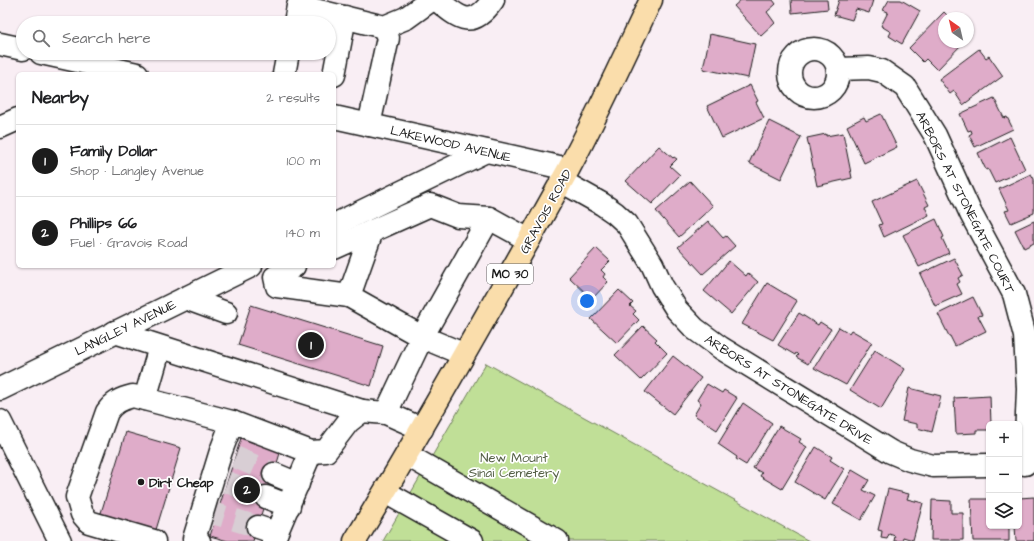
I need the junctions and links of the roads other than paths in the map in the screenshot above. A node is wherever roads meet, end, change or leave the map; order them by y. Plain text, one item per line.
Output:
1 (431, 0) edge
2 (437, 0) edge
3 (493, 0) edge
4 (651, 0) edge
5 (296, 16) edge
6 (345, 17) junction
7 (384, 27) junction
8 (0, 44) edge
9 (16, 47) edge
10 (69, 60) edge
11 (287, 60) edge
12 (838, 69) dead end
13 (118, 72) edge
14 (284, 72) edge
15 (335, 72) edge
16 (336, 117) edge
17 (16, 120) edge
18 (369, 125) junction
19 (0, 127) edge
20 (486, 151) junction
21 (564, 175) junction
22 (489, 218) junction
23 (336, 224) edge
24 (372, 231) junction
25 (529, 240) junction
26 (336, 247) edge
27 (247, 268) edge
28 (291, 268) edge
29 (349, 296) junction
30 (185, 298) junction
31 (226, 312) dead end
32 (115, 332) junction
33 (422, 337) junction
34 (160, 347) junction
35 (463, 354) junction
36 (0, 389) edge
37 (145, 399) junction
38 (362, 411) junction
39 (386, 413) junction
40 (0, 421) edge
41 (232, 422) junction
42 (422, 429) junction
43 (311, 452) junction
44 (408, 454) junction
45 (1026, 464) edge
46 (986, 465) edge
47 (274, 474) tunnel mouth
48 (298, 484) junction
49 (385, 492) junction
50 (266, 497) tunnel mouth
51 (289, 506) junction
52 (269, 534) edge
53 (194, 540) edge
54 (60, 541) edge
55 (154, 541) edge
56 (356, 541) edge
57 (472, 541) edge
58 (557, 541) edge

1 - 7 street
2 - 3 street
4 - 21 main road, GRAVOIS ROAD / MO 30
5 - 6 street
6 - 7 street
6 - 15 street
7 - 18 street
8 - 9 street
10 - 13 street
11 - 14 street
12 - 45 street, ARBORS AT STONEGATE COURT
16 - 18 street, LAKEWOOD AVENUE
17 - 19 street
18 - 20 street, LAKEWOOD AVENUE
20 - 21 street, LAKEWOOD AVENUE
20 - 23 street
21 - 25 main road, GRAVOIS ROAD / MO 30
21 - 46 street, ARBORS AT STONEGATE DRIVE
22 - 24 street
22 - 25 street
22 - 33 street
24 - 26 street
24 - 29 street
25 - 35 main road, GRAVOIS ROAD / MO 30
27 - 30 street, LANGLEY AVENUE
28 - 29 street
29 - 33 street
30 - 31 street
30 - 32 street, LANGLEY AVENUE
32 - 34 street
32 - 36 street, LANGLEY AVENUE
33 - 35 street
33 - 39 street
34 - 37 street
34 - 38 street
35 - 42 main road, GRAVOIS ROAD / MO 30
37 - 41 street
37 - 55 street
38 - 39 street
38 - 43 street
39 - 42 street
40 - 54 street
41 - 43 street
41 - 53 street
42 - 44 main road, GRAVOIS ROAD / MO 30
43 - 48 street
44 - 49 main road, GRAVOIS ROAD / MO 30
44 - 58 street
47 - 48 street
48 - 51 street
49 - 56 main road, GRAVOIS ROAD / MO 30
49 - 57 street
50 - 51 street
51 - 52 street

